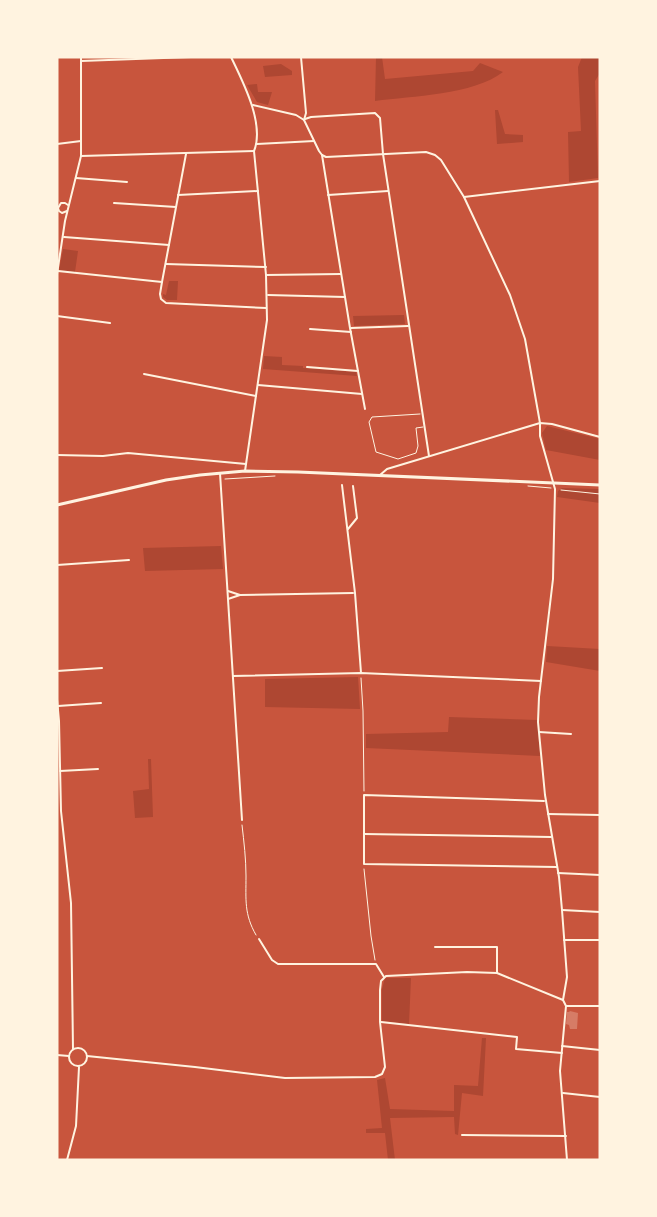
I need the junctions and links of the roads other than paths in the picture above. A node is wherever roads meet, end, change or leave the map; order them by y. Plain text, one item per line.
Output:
1 (191, 57) edge
2 (231, 57) edge
3 (301, 57) edge
4 (81, 59) edge
5 (253, 105) junction
6 (304, 120) junction
7 (81, 141) junction
8 (315, 141) junction
9 (57, 144) edge
10 (257, 144) junction
11 (254, 151) junction
12 (186, 153) junction
13 (383, 154) junction
14 (322, 155) junction
15 (81, 156) junction
16 (76, 178) junction
17 (600, 181) edge
18 (127, 182) dead end
19 (258, 191) junction
20 (388, 191) junction
21 (72, 195) junction
22 (178, 195) junction
23 (328, 195) junction
24 (464, 197) junction
25 (62, 203) junction
26 (114, 203) dead end
27 (58, 207) edge
28 (176, 207) junction
29 (68, 210) junction
30 (60, 213) edge
31 (65, 221) junction
32 (63, 237) junction
33 (169, 245) junction
34 (165, 264) junction
35 (266, 267) junction
36 (57, 272) edge
37 (341, 274) junction
38 (266, 275) junction
39 (162, 282) junction
40 (268, 295) junction
41 (345, 297) junction
42 (267, 308) junction
43 (57, 315) edge
44 (110, 323) dead end
45 (408, 326) junction
46 (310, 329) dead end
47 (350, 330) junction
48 (307, 366) dead end
49 (358, 371) junction
50 (144, 375) dead end
51 (258, 385) junction
52 (362, 394) junction
53 (256, 396) junction
54 (365, 409) dead end
55 (422, 414) junction
56 (540, 423) junction
57 (424, 427) junction
58 (600, 437) edge
59 (57, 455) edge
60 (429, 456) junction
61 (246, 464) junction
62 (245, 471) junction
63 (220, 473) junction
64 (380, 475) junction
65 (553, 483) junction
66 (342, 485) dead end
67 (353, 486) dead end
68 (599, 486) edge
69 (57, 505) edge
70 (348, 529) junction
71 (129, 560) dead end
72 (57, 565) edge
73 (227, 591) junction
74 (355, 593) junction
75 (240, 596) junction
76 (228, 598) junction
77 (102, 668) dead end
78 (57, 671) edge
79 (361, 673) junction
80 (233, 676) junction
81 (541, 681) junction
82 (57, 699) edge
83 (101, 703) dead end
84 (58, 706) edge
85 (58, 721) edge
86 (539, 732) junction
87 (571, 734) dead end
88 (99, 769) dead end
89 (60, 771) junction
90 (59, 788) edge
91 (546, 801) junction
92 (548, 814) junction
93 (600, 815) edge
94 (242, 820) road end
95 (364, 834) junction
96 (552, 837) junction
97 (557, 867) junction
98 (558, 873) junction
99 (600, 875) edge
100 (562, 910) junction
101 (600, 912) edge
102 (259, 939) road end
103 (564, 940) junction
104 (600, 940) edge
105 (435, 947) dead end
106 (497, 974) junction
107 (384, 977) junction
108 (563, 1000) junction
109 (566, 1006) junction
110 (600, 1006) edge
111 (380, 1022) junction
112 (562, 1046) junction
113 (73, 1049) junction
114 (600, 1050) edge
115 (562, 1053) junction
116 (57, 1055) edge
117 (69, 1056) junction
118 (87, 1056) junction
119 (79, 1067) junction
120 (563, 1093) junction
121 (600, 1097) edge
122 (462, 1135) dead end
123 (566, 1136) junction
124 (67, 1160) edge
125 (567, 1160) edge

1 - 4 street
2 - 5 street
3 - 6 street
4 - 7 street
5 - 6 street
5 - 10 street
6 - 8 street
6 - 13 street
7 - 9 street
7 - 15 street
8 - 10 street
8 - 14 street
10 - 11 street
11 - 12 street
11 - 19 street
12 - 15 street
12 - 22 street
13 - 14 street
13 - 20 street
13 - 24 street
14 - 23 street
15 - 16 street
16 - 18 street
16 - 21 street
17 - 24 street
19 - 22 street
19 - 35 street
20 - 23 street
20 - 45 street
21 - 25 street
21 - 29 street
22 - 28 street
23 - 37 street
24 - 56 street
25 - 27 street
25 - 29 street
26 - 28 street
27 - 30 street
28 - 33 street
29 - 30 street
29 - 31 street
30 - 31 street
31 - 32 street
32 - 33 street
32 - 36 street
33 - 34 street
34 - 35 street
34 - 39 street
35 - 38 street
36 - 39 street
37 - 38 street
37 - 41 street
38 - 40 street
39 - 42 street
40 - 41 street
40 - 42 street
41 - 47 street
42 - 51 street
43 - 44 street
45 - 47 street
45 - 55 street
46 - 47 street
47 - 49 street
48 - 49 street
49 - 52 street
50 - 53 street
51 - 52 street
51 - 53 street
52 - 54 street
53 - 61 street
55 - 57 street
55 - 57 lane
56 - 58 street
56 - 60 street
56 - 65 street
57 - 60 street
59 - 61 street
60 - 64 street
61 - 62 street
62 - 63 main road
62 - 64 main road
63 - 69 main road
63 - 73 street
64 - 65 main road
65 - 68 main road
65 - 81 street
66 - 70 street
67 - 70 street
70 - 74 street
71 - 72 street
73 - 75 street
73 - 76 street
74 - 75 street
74 - 79 street
75 - 76 street
76 - 80 street
77 - 78 street
79 - 80 street
79 - 81 street
80 - 94 street
81 - 86 street
82 - 84 street
83 - 84 street
84 - 85 street
85 - 89 street
86 - 87 street
86 - 91 street
88 - 89 street
89 - 90 street
90 - 113 street
91 - 92 street
91 - 95 street
92 - 93 street
92 - 96 street
95 - 96 street
95 - 97 street
96 - 97 street
97 - 98 street
98 - 99 street
98 - 100 street
100 - 101 street
100 - 103 street
102 - 107 street
103 - 104 street
103 - 108 street
105 - 106 street
106 - 107 street
106 - 108 street
107 - 111 street
108 - 109 street
109 - 110 street
109 - 112 street
111 - 115 street
111 - 118 street
112 - 114 street
112 - 115 street
113 - 117 street
113 - 118 street
115 - 120 street
116 - 117 street
117 - 119 street
118 - 119 street
119 - 124 street
120 - 121 street
120 - 123 street
122 - 123 street
123 - 125 street

